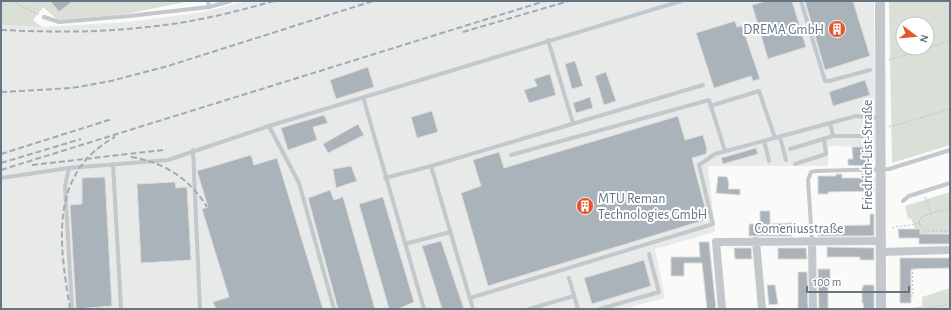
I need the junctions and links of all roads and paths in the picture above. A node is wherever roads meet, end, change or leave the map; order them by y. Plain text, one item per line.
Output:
1 (12, 1) edge
2 (208, 1) edge
3 (231, 1) edge
4 (681, 1) edge
5 (801, 1) edge
6 (880, 1) edge
7 (208, 7) junction
8 (44, 17) joint
9 (548, 40) junction
10 (950, 41) edge
11 (880, 62) junction
12 (870, 70) dead end
13 (703, 85) dead end
14 (363, 97) junction
15 (710, 106) junction
16 (950, 108) edge
17 (881, 118) junction
18 (573, 123) junction
19 (830, 123) junction
20 (269, 126) junction
21 (881, 130) junction
22 (833, 136) junction
23 (870, 136) dead end
24 (777, 138) junction
25 (824, 139) junction
26 (764, 141) junction
27 (790, 149) dead end
28 (193, 150) junction
29 (950, 150) edge
30 (725, 152) junction
31 (510, 155) dead end
32 (786, 160) dead end
33 (769, 161) dead end
34 (113, 164) junction
35 (795, 164) dead end
36 (431, 166) junction
37 (69, 168) junction
38 (881, 169) junction
39 (1, 178) edge
40 (386, 178) junction
41 (950, 183) edge
42 (923, 191) junction
43 (903, 201) dead end
44 (950, 210) edge
45 (932, 213) junction
46 (919, 223) junction
47 (892, 228) dead end
48 (950, 231) edge
49 (450, 232) junction
50 (756, 241) junction
51 (812, 241) junction
52 (882, 241) junction
53 (405, 244) junction
54 (950, 250) edge
55 (912, 251) junction
56 (882, 252) junction
57 (649, 254) dead end
58 (569, 278) dead end
59 (574, 296) junction
60 (911, 296) dead end
61 (470, 298) junction
62 (950, 304) edge
63 (72, 309) edge
64 (121, 309) edge
65 (200, 309) edge
66 (334, 309) edge
67 (424, 309) edge
68 (473, 309) edge
69 (529, 309) edge
70 (578, 309) edge
71 (600, 309) edge
72 (722, 309) edge
73 (762, 309) edge
74 (813, 309) edge
75 (881, 309) edge
76 (924, 309) edge

1 - 8 path
2 - 7 lane
3 - 7 lane
4 - 9 lane
5 - 12 lane
6 - 11 street, Friedrich-List-Straße
7 - 8 lane
9 - 14 lane
9 - 18 lane
10 - 11 path
11 - 17 street, Friedrich-List-Straße
13 - 18 lane
14 - 20 lane
14 - 40 lane
15 - 24 lane
15 - 30 lane
15 - 31 lane
16 - 21 path
17 - 19 lane
17 - 21 street, Friedrich-List-Straße
18 - 36 lane
19 - 22 lane
19 - 24 lane
20 - 28 lane
20 - 66 lane
21 - 38 street, Friedrich-List-Straße
22 - 23 lane
22 - 25 lane
24 - 26 lane
24 - 32 lane
25 - 27 lane
25 - 35 lane
26 - 30 lane
26 - 33 lane
28 - 34 lane
28 - 65 lane
29 - 38 lane
30 - 61 lane
34 - 37 lane
34 - 64 lane
36 - 40 lane
36 - 49 lane
37 - 39 lane
37 - 63 lane
38 - 51 lane
38 - 52 street, Friedrich-List-Straße
40 - 53 lane
41 - 42 lane
42 - 43 lane
42 - 45 path
44 - 45 path
45 - 46 path
46 - 47 path
46 - 48 path
49 - 53 lane
49 - 61 lane
50 - 51 street, Comeniusstraße
50 - 72 street, Comeniusstraße
50 - 73 street
51 - 52 street, Comeniusstraße
51 - 74 street
52 - 56 street, Friedrich-List-Straße
53 - 67 lane
54 - 55 street
55 - 56 street
55 - 60 path
56 - 75 street, Friedrich-List-Straße
57 - 71 lane
58 - 59 lane
59 - 69 lane
59 - 70 lane
61 - 68 lane
62 - 76 path

